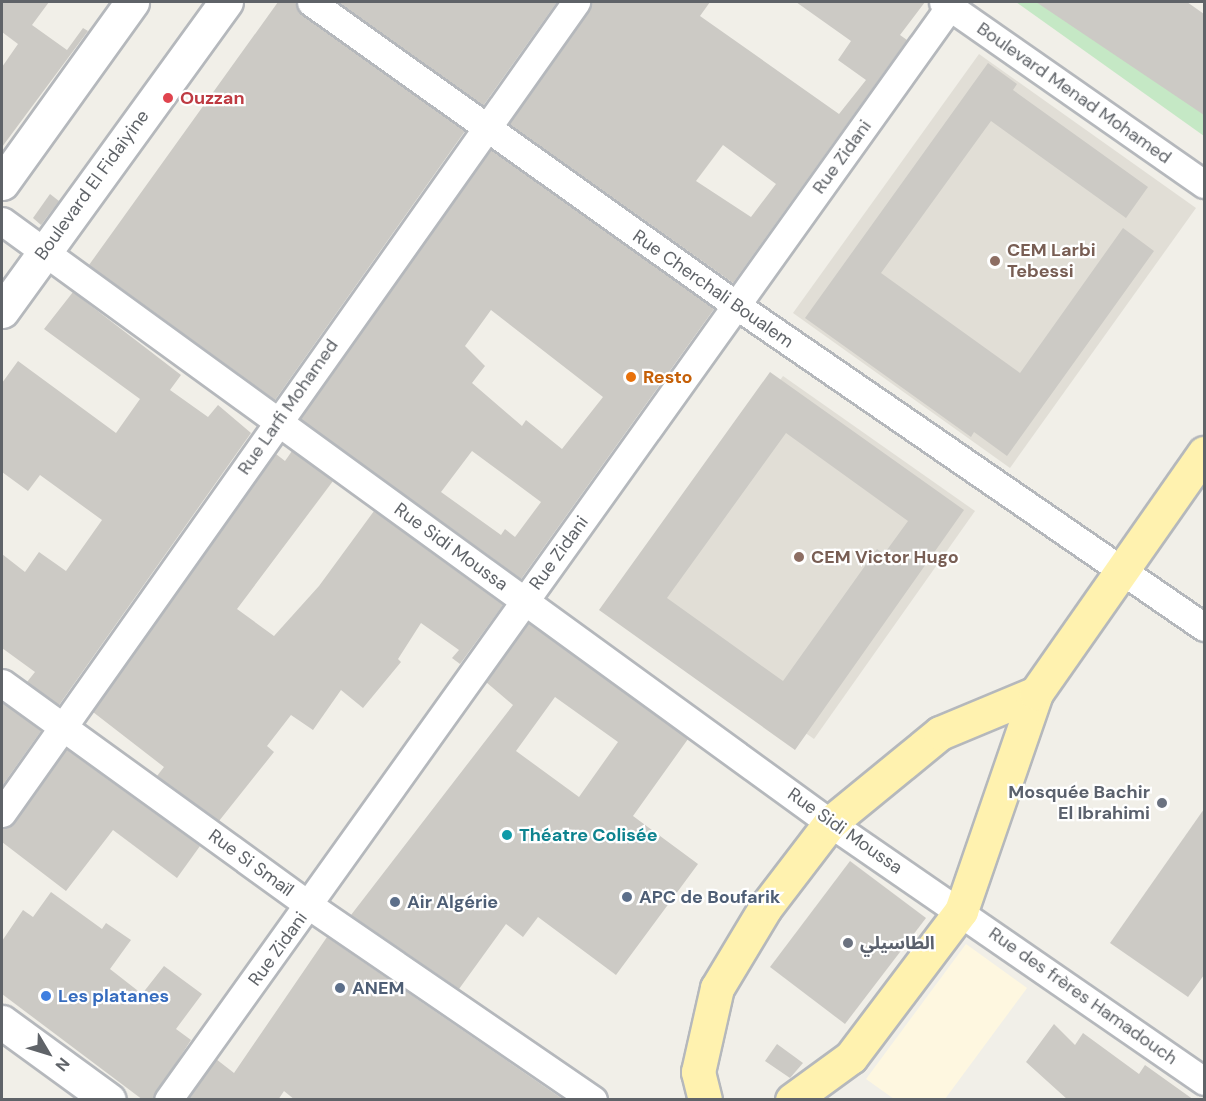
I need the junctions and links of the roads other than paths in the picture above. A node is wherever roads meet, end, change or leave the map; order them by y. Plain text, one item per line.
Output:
1 (132, 2) edge
2 (226, 2) edge
3 (311, 2) edge
4 (576, 2) edge
5 (949, 3) edge
6 (486, 129) junction
7 (2, 183) edge
8 (1204, 184) edge
9 (2, 221) edge
10 (44, 253) junction
11 (736, 305) junction
12 (2, 311) edge
13 (278, 421) junction
14 (1204, 453) edge
15 (1121, 568) junction
16 (525, 600) junction
17 (1204, 627) edge
18 (2, 683) edge
19 (1036, 693) junction
20 (64, 727) junction
21 (2, 813) edge
22 (830, 823) junction
23 (310, 906) junction
24 (961, 911) junction
25 (2, 1022) edge
26 (1204, 1081) edge
27 (109, 1100) edge
28 (168, 1100) edge
29 (593, 1100) edge
30 (705, 1100) edge
31 (792, 1100) edge

1 - 7 street
2 - 10 street, Boulevard El Fidaiyine
3 - 6 street, Rue Cherchali Boualem
4 - 6 street, Rue Larfi Mohamed
5 - 8 street, Boulevard Menad Mohamed
5 - 11 street, Rue Zidani
6 - 11 street, Rue Cherchali Boualem
6 - 13 street, Rue Larfi Mohamed
9 - 10 street, Rue Sidi Moussa
10 - 12 street, Boulevard El Fidaiyine
10 - 13 street, Rue Sidi Moussa
11 - 15 street, Rue Cherchali Boualem
11 - 16 street, Rue Zidani
13 - 16 street, Rue Sidi Moussa
13 - 20 street, Rue Larfi Mohamed
14 - 15 main road
15 - 17 street, Rue Cherchali Boualem
15 - 19 main road
16 - 22 street, Rue Sidi Moussa
16 - 23 street, Rue Zidani
18 - 20 street, Rue Si Smaïl
19 - 22 main road
19 - 24 main road
20 - 21 street, Rue Larfi Mohamed
20 - 23 street, Rue Si Smaïl
22 - 24 street, Rue Sidi Moussa
22 - 30 main road
23 - 28 street, Rue Zidani
23 - 29 street, Rue Si Smaïl
24 - 26 street, Rue des frères Hamadouch
24 - 31 main road
25 - 27 street

